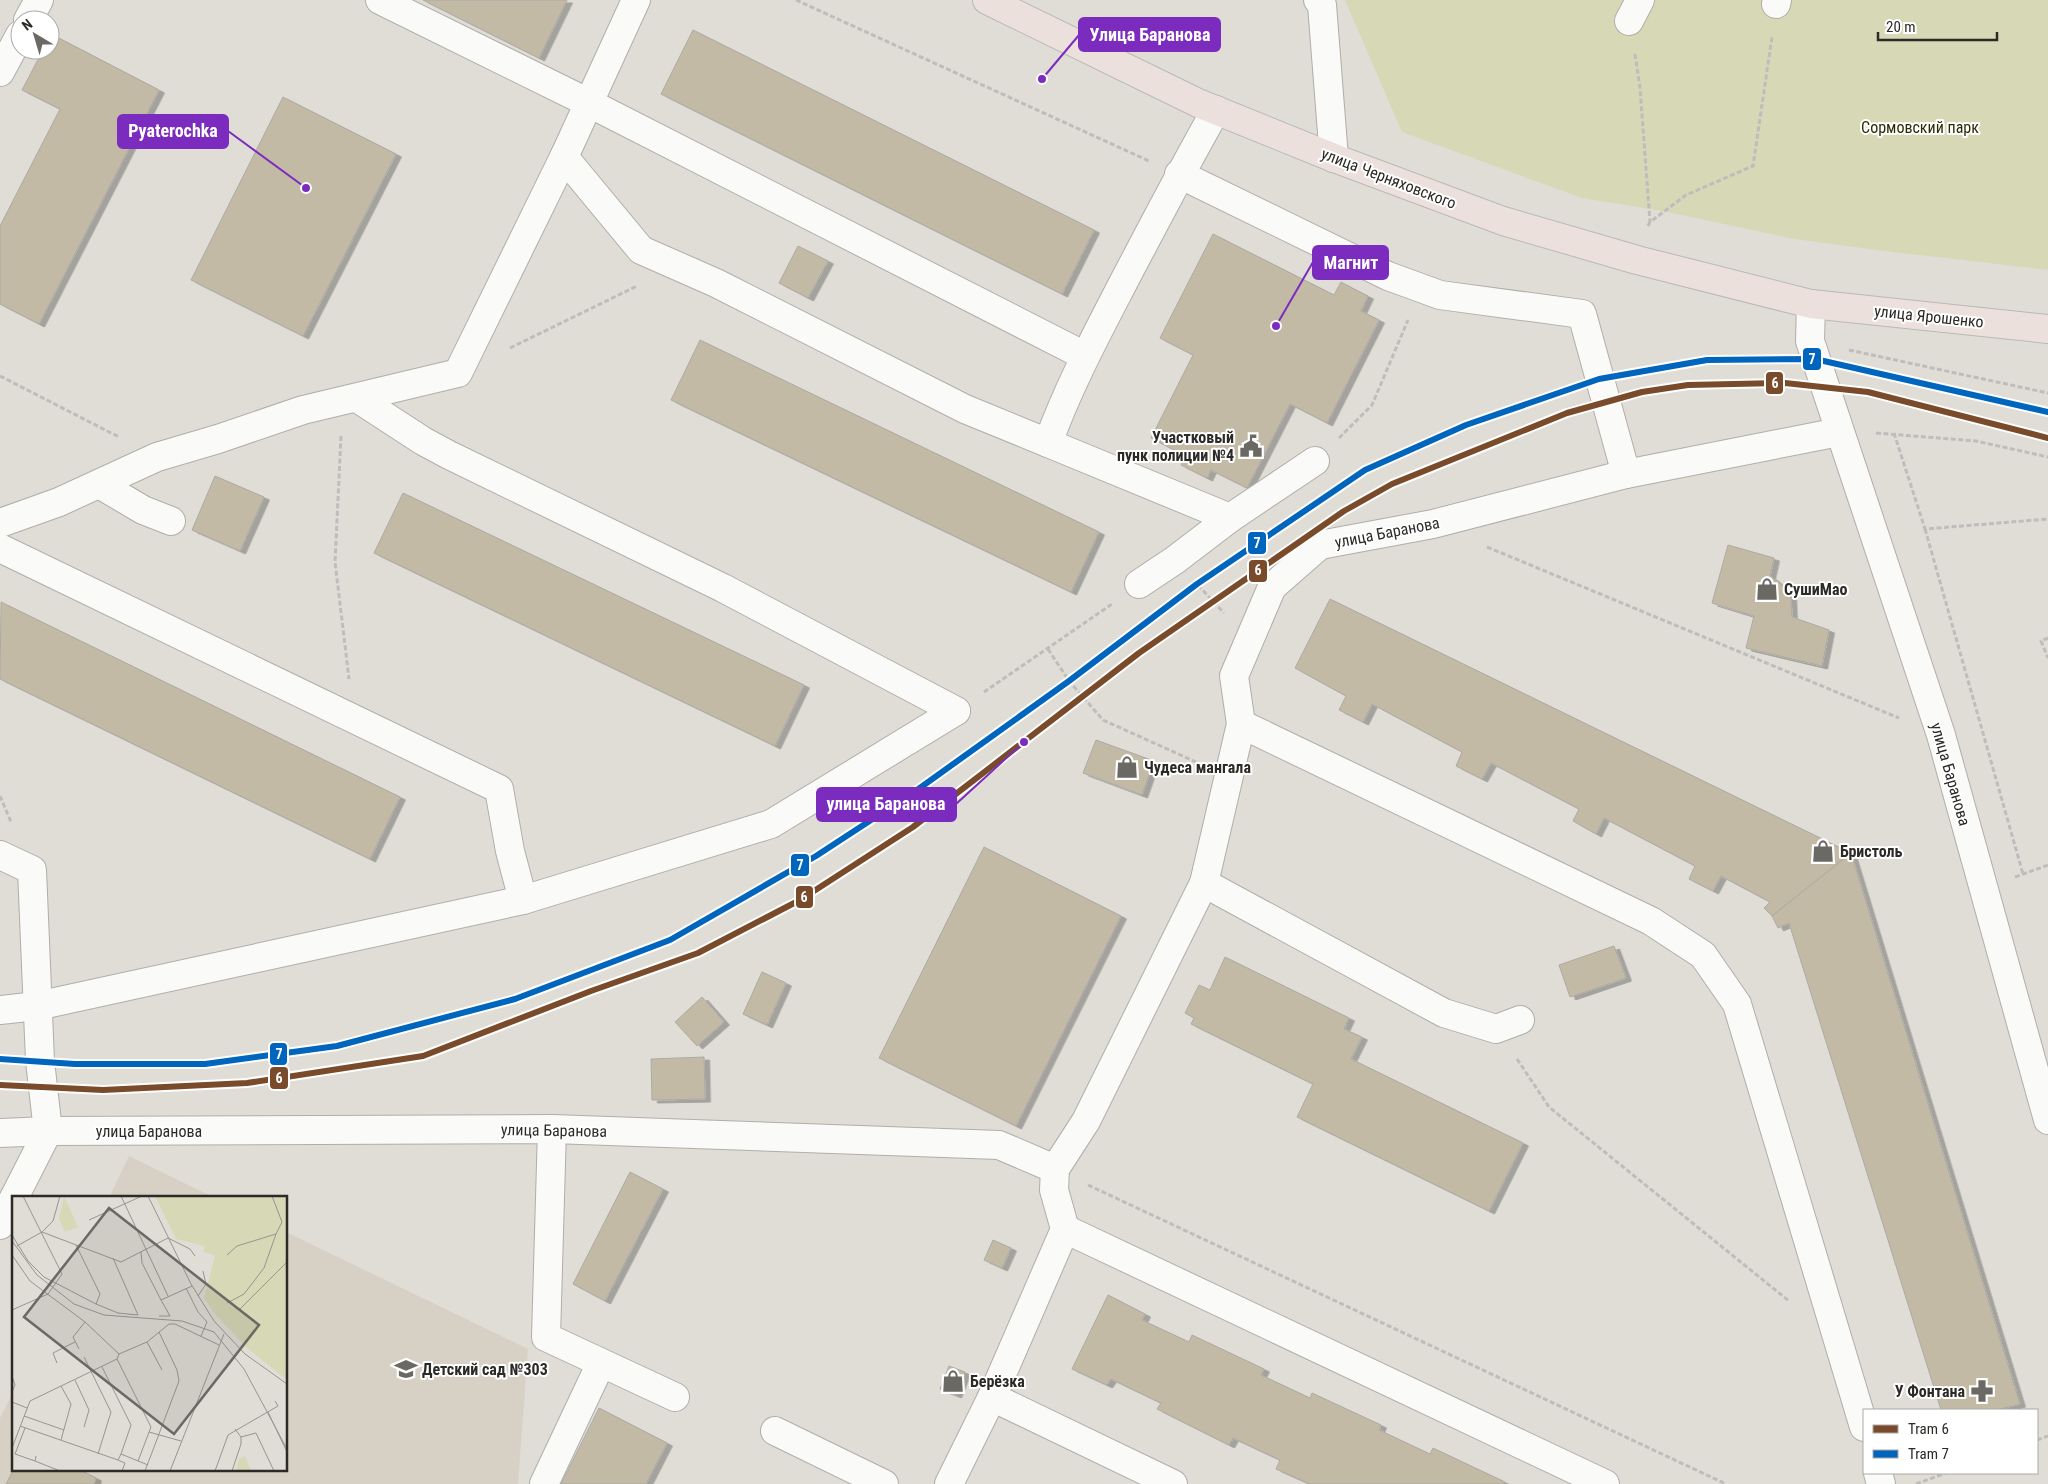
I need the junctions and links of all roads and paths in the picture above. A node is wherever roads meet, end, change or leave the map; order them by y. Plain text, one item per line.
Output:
1 (380, 0) edge
2 (636, 0) edge
3 (796, 0) edge
4 (987, 0) edge
5 (1318, 0) edge
6 (1777, 2) edge
7 (1634, 10) edge
8 (10, 54) edge
9 (0, 72) edge
10 (589, 103) junction
11 (1216, 110) junction
12 (564, 157) junction
13 (1334, 158) junction
14 (1180, 174) junction
15 (1650, 222) junction
16 (1637, 260) junction
17 (678, 267) junction
18 (1422, 288) junction
19 (1811, 304) junction
20 (2048, 329) edge
21 (1810, 341) junction
22 (1085, 356) junction
23 (458, 373) junction
24 (0, 376) edge
25 (2048, 393) edge
26 (350, 399) junction
27 (1839, 432) junction
28 (1894, 433) junction
29 (1048, 443) junction
30 (157, 456) junction
31 (2048, 457) edge
32 (1315, 461) joint
33 (1626, 474) junction
34 (99, 484) junction
35 (1230, 518) junction
36 (2048, 519) edge
37 (171, 521) dead end
38 (0, 523) edge
39 (1433, 524) junction
40 (1924, 529) junction
41 (0, 548) edge
42 (1176, 560) junction
43 (1139, 584) joint
44 (2048, 638) edge
45 (1250, 640) junction
46 (1048, 649) junction
47 (2048, 658) edge
48 (956, 711) junction
49 (354, 720) junction
50 (1241, 724) junction
51 (1940, 736) junction
52 (1229, 777) junction
53 (0, 855) edge
54 (2048, 865) edge
55 (2024, 874) junction
56 (2009, 879) dead end
57 (1204, 883) junction
58 (523, 900) junction
59 (38, 1006) junction
60 (0, 1010) edge
61 (1508, 1024) joint
62 (2048, 1120) edge
63 (552, 1129) junction
64 (48, 1131) junction
65 (0, 1133) edge
66 (1055, 1169) junction
67 (15, 1196) edge
68 (12, 1202) edge
69 (0, 1225) edge
70 (1065, 1229) junction
71 (1793, 1304) dead end
72 (601, 1363) junction
73 (675, 1397) dead end
74 (992, 1397) junction
75 (1863, 1424) edge
76 (775, 1431) dead end
77 (1943, 1474) edge
78 (544, 1484) edge
79 (884, 1484) edge
80 (949, 1484) edge
81 (1173, 1484) edge
82 (1605, 1484) edge
83 (1726, 1484) edge
84 (1914, 1484) edge

1 - 10 street
2 - 10 street
3 - 14 path
4 - 11 main road, улица Черняховского
5 - 13 street
6 - 15 path
7 - 15 path
8 - 9 street
10 - 12 street
10 - 22 street
11 - 13 main road, улица Черняховского
11 - 14 street
12 - 17 street
12 - 23 street
13 - 16 main road, улица Черняховского
14 - 18 street
14 - 22 street
15 - 16 path
16 - 19 main road, улица Черняховского
17 - 23 path
17 - 29 street
18 - 32 path
18 - 33 street
19 - 20 main road, улица Ярошенко
19 - 21 street, улица Баранова
21 - 25 path
21 - 27 street, улица Баранова
22 - 29 street
23 - 26 street
24 - 30 path
26 - 30 street
26 - 48 street
26 - 49 path
27 - 28 path
27 - 33 street, улица Баранова
27 - 51 street, улица Баранова
28 - 31 path
28 - 40 path
29 - 35 street
30 - 34 street
32 - 35 street
33 - 39 street, улица Баранова
34 - 37 street
34 - 38 street
35 - 42 street
36 - 40 path
39 - 45 street, улица Баранова
39 - 51 path
40 - 55 path
41 - 49 street
42 - 43 street
42 - 45 path
43 - 46 path
44 - 47 path
45 - 50 street, улица Баранова
46 - 48 path
46 - 52 path
48 - 58 street
49 - 58 street
50 - 52 street, улица Баранова
50 - 75 street
51 - 62 street, улица Баранова
52 - 57 street, улица Баранова
53 - 59 street
54 - 55 path
55 - 56 path
57 - 61 street
57 - 66 street, улица Баранова
58 - 59 street
59 - 60 street
59 - 64 street
61 - 71 path
63 - 64 street, улица Баранова
63 - 66 street, улица Баранова
63 - 72 street
64 - 65 street, улица Баранова
64 - 67 street
66 - 70 street
66 - 83 path
68 - 69 street
70 - 74 street
70 - 82 street
72 - 73 street
72 - 78 street
74 - 80 street
74 - 81 street
76 - 79 street
77 - 84 path

